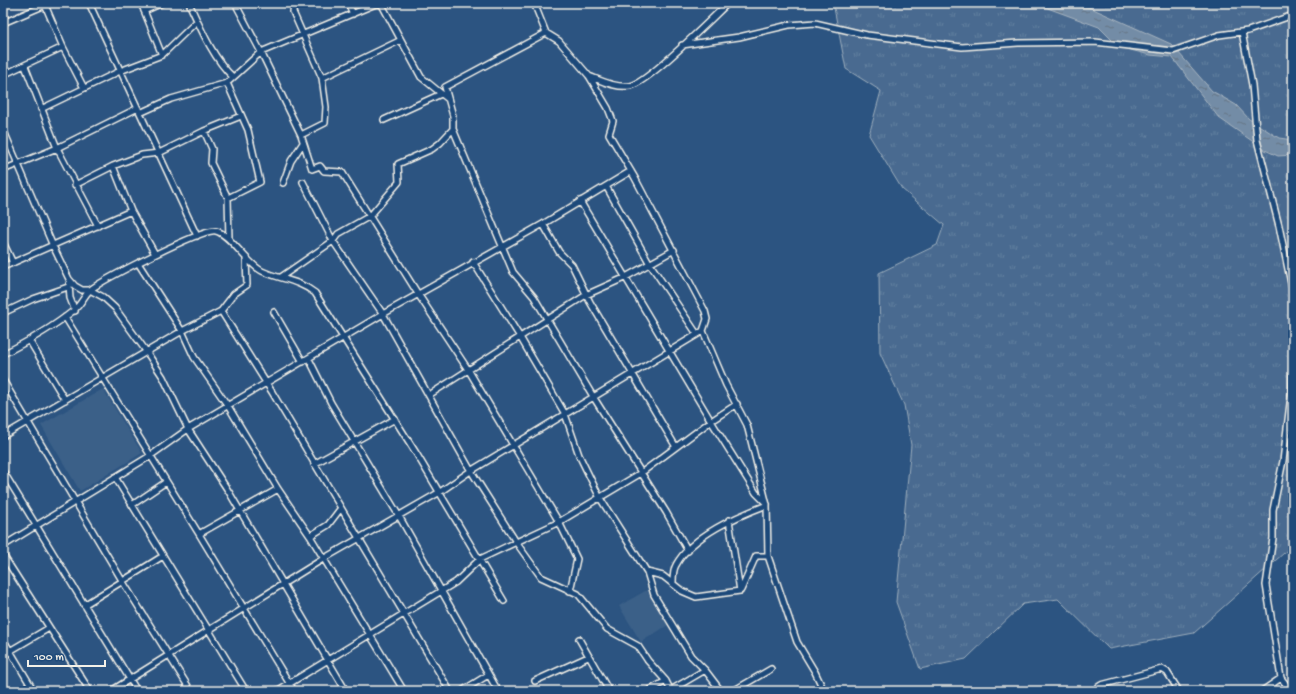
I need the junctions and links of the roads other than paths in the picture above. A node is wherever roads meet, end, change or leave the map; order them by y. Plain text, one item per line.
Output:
1 (50, 3) edge
2 (89, 3) edge
3 (141, 3) edge
4 (162, 3) edge
5 (189, 3) edge
6 (235, 3) edge
7 (294, 3) edge
8 (348, 3) edge
9 (378, 3) edge
10 (381, 3) edge
11 (534, 3) edge
12 (728, 3) edge
13 (45, 5) junction
14 (144, 11) junction
15 (3, 14) edge
16 (353, 14) junction
17 (1293, 15) edge
18 (197, 21) junction
19 (5, 23) edge
20 (1242, 32) junction
21 (546, 33) junction
22 (302, 35) junction
23 (401, 40) junction
24 (682, 45) junction
25 (63, 47) junction
26 (262, 52) junction
27 (162, 55) junction
28 (25, 66) junction
29 (120, 71) junction
30 (3, 76) edge
31 (589, 76) junction
32 (233, 77) junction
33 (322, 78) junction
34 (227, 83) junction
35 (84, 88) junction
36 (441, 94) junction
37 (448, 99) junction
38 (41, 109) junction
39 (139, 110) junction
40 (241, 116) junction
41 (384, 120) dead end
42 (453, 128) junction
43 (3, 129) edge
44 (204, 131) junction
45 (301, 135) junction
46 (303, 143) junction
47 (57, 148) junction
48 (159, 153) junction
49 (18, 164) junction
50 (113, 166) junction
51 (3, 170) edge
52 (631, 171) junction
53 (303, 182) dead end
54 (283, 183) dead end
55 (75, 185) junction
56 (606, 186) junction
57 (228, 198) junction
58 (580, 201) junction
59 (132, 212) junction
60 (370, 216) junction
61 (542, 224) junction
62 (98, 226) junction
63 (197, 236) junction
64 (229, 239) junction
65 (333, 241) junction
66 (3, 242) edge
67 (53, 246) junction
68 (501, 247) junction
69 (674, 250) junction
70 (155, 254) junction
71 (246, 259) junction
72 (473, 262) junction
73 (13, 263) junction
74 (138, 263) junction
75 (650, 264) junction
76 (3, 267) edge
77 (281, 277) junction
78 (624, 278) junction
79 (69, 279) junction
80 (68, 287) junction
81 (90, 290) junction
82 (1293, 293) edge
83 (418, 294) junction
84 (586, 295) junction
85 (75, 311) junction
86 (221, 311) junction
87 (274, 312) dead end
88 (3, 313) edge
89 (383, 314) junction
90 (65, 317) junction
91 (547, 318) junction
92 (182, 331) junction
93 (703, 331) junction
94 (697, 334) junction
95 (520, 337) junction
96 (344, 338) junction
97 (29, 340) junction
98 (670, 351) junction
99 (146, 352) junction
100 (3, 354) edge
101 (309, 359) junction
102 (1293, 360) edge
103 (303, 362) junction
104 (469, 371) junction
105 (633, 374) junction
106 (102, 378) junction
107 (3, 380) edge
108 (266, 384) junction
109 (429, 395) junction
110 (594, 398) junction
111 (65, 400) junction
112 (737, 404) junction
113 (228, 406) junction
114 (565, 414) junction
115 (395, 419) junction
116 (711, 421) junction
117 (28, 422) junction
118 (188, 429) junction
119 (3, 436) edge
120 (355, 442) junction
121 (513, 447) junction
122 (676, 447) junction
123 (150, 456) junction
124 (314, 464) junction
125 (3, 471) edge
126 (471, 471) junction
127 (641, 472) junction
128 (115, 477) junction
129 (166, 482) junction
130 (278, 489) junction
131 (440, 492) junction
132 (600, 498) junction
133 (75, 502) junction
134 (132, 505) junction
135 (768, 505) junction
136 (341, 508) junction
137 (240, 512) junction
138 (399, 516) junction
139 (729, 520) junction
140 (559, 522) junction
141 (37, 525) junction
142 (199, 534) junction
143 (310, 536) junction
144 (360, 537) junction
145 (516, 542) junction
146 (3, 546) edge
147 (688, 551) junction
148 (3, 555) edge
149 (163, 556) junction
150 (768, 556) junction
151 (323, 559) junction
152 (480, 559) junction
153 (647, 572) junction
154 (123, 582) junction
155 (673, 583) junction
156 (283, 585) junction
157 (442, 590) junction
158 (570, 590) junction
159 (740, 591) junction
160 (504, 600) dead end
161 (84, 605) junction
162 (243, 609) junction
163 (404, 614) junction
164 (49, 628) junction
165 (209, 630) junction
166 (369, 634) junction
167 (3, 639) edge
168 (579, 639) dead end
169 (10, 651) junction
170 (169, 654) junction
171 (3, 655) edge
172 (588, 657) junction
173 (328, 660) junction
174 (771, 669) dead end
175 (705, 670) junction
176 (488, 675) junction
177 (1281, 678) junction
178 (130, 679) junction
179 (535, 681) dead end
180 (666, 681) junction
181 (289, 684) junction
182 (671, 690) edge
183 (34, 691) edge
184 (90, 691) edge
185 (111, 691) edge
186 (137, 691) edge
187 (191, 691) edge
188 (246, 691) edge
189 (277, 691) edge
190 (294, 691) edge
191 (346, 691) edge
192 (404, 691) edge
193 (450, 691) edge
194 (462, 691) edge
195 (498, 691) edge
196 (608, 691) edge
197 (648, 691) edge
198 (721, 691) edge
199 (733, 691) edge
200 (824, 691) edge
201 (1098, 691) edge
202 (1179, 691) edge
203 (1262, 691) edge
204 (1291, 691) edge

1 - 13 street
2 - 29 street
3 - 14 street
4 - 14 street
5 - 18 street
6 - 26 street
7 - 22 street
8 - 16 street
9 - 16 street
10 - 23 street
11 - 21 street
12 - 24 street
13 - 19 street
13 - 25 street
14 - 27 street
15 - 19 street
16 - 22 street
17 - 20 street
18 - 27 street
18 - 32 street
20 - 24 street
20 - 82 street
21 - 31 street
21 - 37 street
22 - 26 street
22 - 33 street
23 - 33 street
23 - 36 street
24 - 31 street
25 - 28 street
25 - 35 street
26 - 32 street
26 - 45 street
27 - 29 street
28 - 30 street
28 - 38 street
29 - 35 street
29 - 39 street
31 - 52 street
32 - 34 street
33 - 45 street
34 - 39 street
34 - 40 street
35 - 38 street
36 - 37 street
36 - 41 street
37 - 42 street
38 - 47 street
39 - 47 street
39 - 48 street
40 - 44 street
40 - 57 street
42 - 60 street
42 - 68 street
43 - 49 street
44 - 48 street
44 - 57 street
45 - 46 street
46 - 54 street
46 - 60 street
47 - 49 street
47 - 55 street
48 - 50 street
48 - 63 street
49 - 51 street
49 - 67 street
50 - 55 street
50 - 59 street
52 - 56 street
52 - 69 street
53 - 65 street
55 - 62 street
56 - 58 street
56 - 75 street
57 - 64 street
58 - 61 street
58 - 78 street
59 - 62 street
59 - 70 street
60 - 65 street
60 - 83 street
61 - 68 street
61 - 84 street
62 - 67 street
63 - 64 street
63 - 70 street
64 - 71 street
65 - 77 street
65 - 89 street
66 - 73 street
67 - 73 street
67 - 79 street
68 - 72 street
68 - 91 street
69 - 75 street
69 - 93 street
70 - 74 street
71 - 77 street
71 - 86 street
72 - 83 street
72 - 95 street
73 - 76 street
74 - 81 street
74 - 92 street
75 - 78 street
75 - 94 street
77 - 96 street
78 - 84 street
78 - 98 street
79 - 80 street
79 - 81 street
80 - 85 street
80 - 88 street
81 - 85 street
81 - 99 street
83 - 89 street
83 - 104 street
84 - 91 street
84 - 105 street
85 - 90 street
86 - 92 street
86 - 108 street
87 - 103 street
89 - 96 street
89 - 109 street
90 - 97 street
90 - 106 street
91 - 95 street
91 - 110 street
92 - 99 street
92 - 113 street
93 - 94 street
93 - 112 street
94 - 98 street
95 - 104 street
95 - 114 street
96 - 101 street
96 - 115 street
97 - 100 street
97 - 111 street
98 - 105 street
98 - 116 street
99 - 106 street
99 - 118 street
101 - 103 street
101 - 120 street
102 - 177 street
103 - 108 street
104 - 109 street
104 - 121 street
105 - 110 street
105 - 122 street
106 - 111 street
106 - 123 street
107 - 117 street
108 - 113 street
108 - 124 street
109 - 126 street
110 - 114 street
110 - 127 street
111 - 117 street
112 - 116 street
112 - 135 street
113 - 118 street
113 - 130 street
114 - 121 street
114 - 132 street
115 - 120 street
115 - 131 street
116 - 122 street
116 - 135 street
117 - 119 street
117 - 133 street
118 - 123 street
118 - 137 street
120 - 124 street
120 - 138 street
121 - 126 street
121 - 140 street
122 - 127 street
123 - 128 street
123 - 129 street
124 - 136 street
125 - 141 street
126 - 131 street
126 - 145 street
127 - 132 street
127 - 147 street
128 - 133 street
128 - 134 street
129 - 134 street
129 - 142 street
130 - 137 street
130 - 143 street
131 - 138 street
131 - 152 street
132 - 140 street
132 - 153 street
133 - 141 street
133 - 154 street
134 - 149 street
135 - 139 street
135 - 150 street
136 - 143 street
136 - 144 street
137 - 142 street
137 - 156 street
138 - 144 street
138 - 157 street
139 - 147 street
139 - 159 street
140 - 145 street
140 - 158 street
141 - 146 street
141 - 161 street
142 - 162 street
143 - 151 street
144 - 151 street
144 - 163 street
145 - 152 street
145 - 158 street
147 - 155 street
148 - 164 street
149 - 154 street
149 - 165 street
150 - 159 street
150 - 200 street
151 - 156 street
151 - 166 street
152 - 157 street
152 - 160 street
153 - 155 street
153 - 175 street
154 - 161 street
154 - 170 street
155 - 159 street
156 - 162 street
156 - 173 street
157 - 163 street
157 - 176 street
158 - 180 street
161 - 178 street
162 - 165 street
162 - 181 street
163 - 166 street
163 - 193 street
164 - 169 street
164 - 184 street
165 - 170 street
165 - 188 street
166 - 173 street
166 - 192 street
167 - 169 street
168 - 172 street
169 - 171 street
169 - 183 street
170 - 178 street
170 - 187 street
172 - 179 street
172 - 196 street
173 - 181 street
173 - 191 street
174 - 199 street
175 - 182 street
175 - 198 street
176 - 194 street
176 - 195 street
177 - 203 street
177 - 204 street
178 - 185 street
178 - 186 street
180 - 182 street
180 - 197 street
181 - 189 street
181 - 190 street
201 - 202 street

